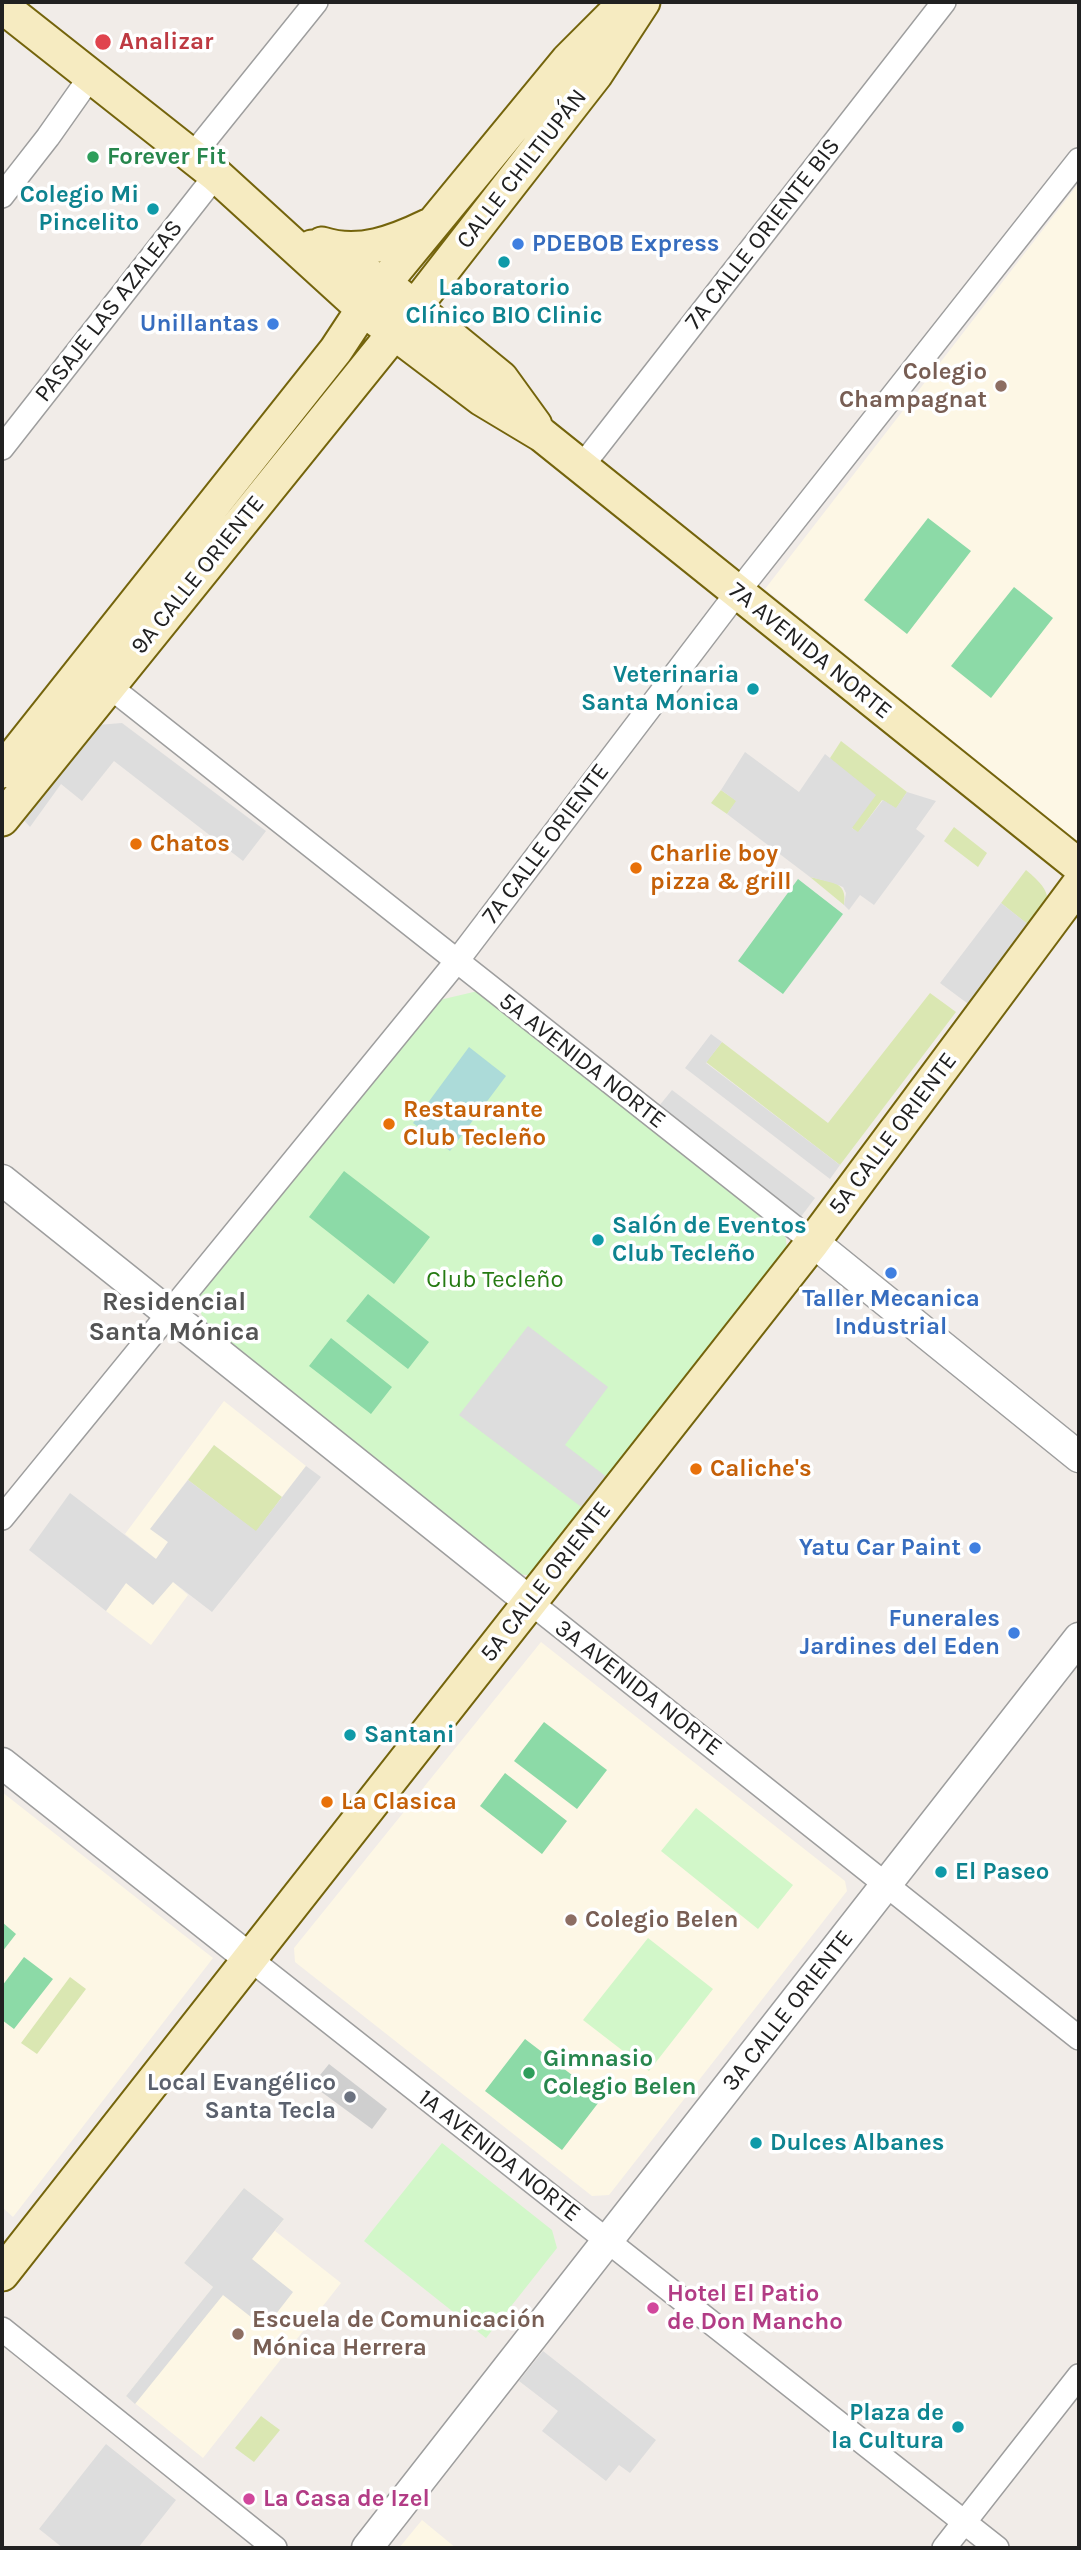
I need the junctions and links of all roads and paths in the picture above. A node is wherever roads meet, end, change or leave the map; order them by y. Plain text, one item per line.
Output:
1 (316, 2) edge
2 (626, 2) edge
3 (643, 2) edge
4 (944, 2) edge
5 (13, 8) edge
6 (91, 76) junction
7 (1079, 160) edge
8 (204, 165) junction
9 (2, 196) edge
10 (436, 222) junction
11 (276, 229) junction
12 (384, 283) junction
13 (363, 309) junction
14 (405, 319) junction
15 (336, 350) junction
16 (2, 448) edge
17 (582, 466) junction
18 (737, 593) junction
19 (96, 676) junction
20 (2, 771) edge
21 (2, 819) edge
22 (1079, 866) edge
23 (1079, 884) edge
24 (457, 961) junction
25 (2, 1180) edge
26 (813, 1242) junction
27 (167, 1315) junction
28 (1079, 1457) edge
29 (2, 1518) edge
30 (530, 1602) junction
31 (1079, 1638) edge
32 (2, 1762) edge
33 (886, 1885) junction
34 (250, 1959) junction
35 (1079, 2038) edge
36 (607, 2242) junction
37 (2, 2274) edge
38 (2, 2329) edge
39 (1079, 2376) edge
40 (965, 2522) junction
41 (275, 2548) edge
42 (367, 2548) edge
43 (944, 2548) edge
44 (997, 2548) edge

1 - 8 street, PASAJE LAS AZALEAS
2 - 10 main road, CALLE CHILTIUPÁN
3 - 14 main road, CALLE CHILTIUPÁN
4 - 17 street, 7A CALLE ORIENTE BIS
5 - 6 main road, 7A AVENIDA NORTE
6 - 8 main road, 7A AVENIDA NORTE
6 - 9 street
7 - 18 street, 7A CALLE ORIENTE
8 - 11 main road, 7A AVENIDA NORTE
8 - 16 street, PASAJE LAS AZALEAS
10 - 11 main road
10 - 12 main road, CALLE CHILTIUPÁN
11 - 12 main road, 7A AVENIDA NORTE
11 - 13 main road, 7A AVENIDA NORTE
11 - 15 main road
12 - 13 main road, CALLE CHILTIUPÁN
12 - 14 main road, 7A AVENIDA NORTE
13 - 14 main road, 7A AVENIDA NORTE
13 - 15 main road, 9A CALLE ORIENTE
14 - 17 main road, 7A AVENIDA NORTE
14 - 19 main road, 9A CALLE ORIENTE
15 - 19 main road, 9A CALLE ORIENTE
17 - 18 main road, 7A AVENIDA NORTE
18 - 22 main road, 7A AVENIDA NORTE
18 - 24 street, 7A CALLE ORIENTE
19 - 20 main road, 9A CALLE ORIENTE
19 - 21 main road, 9A CALLE ORIENTE
19 - 24 street, 5A AVENIDA NORTE
23 - 26 main road, 5A CALLE ORIENTE
24 - 26 street, 5A AVENIDA NORTE
24 - 27 street, 7A CALLE ORIENTE
25 - 27 street, 3A AVENIDA NORTE
26 - 28 street, 5A AVENIDA NORTE
26 - 30 main road, 5A CALLE ORIENTE
27 - 29 street, 7A CALLE ORIENTE
27 - 30 street, 3A AVENIDA NORTE
30 - 33 street, 3A AVENIDA NORTE
30 - 34 main road, 5A CALLE ORIENTE
31 - 33 street, 3A CALLE ORIENTE
32 - 34 street, 1A AVENIDA NORTE
33 - 35 street, 3A AVENIDA NORTE
33 - 36 street, 3A CALLE ORIENTE
34 - 36 street, 1A AVENIDA NORTE
34 - 37 main road, 5A CALLE ORIENTE
36 - 40 street, 1A AVENIDA NORTE
36 - 42 street, 3A CALLE ORIENTE
38 - 41 street
39 - 40 street
40 - 43 street
40 - 44 street, 1A AVENIDA NORTE

